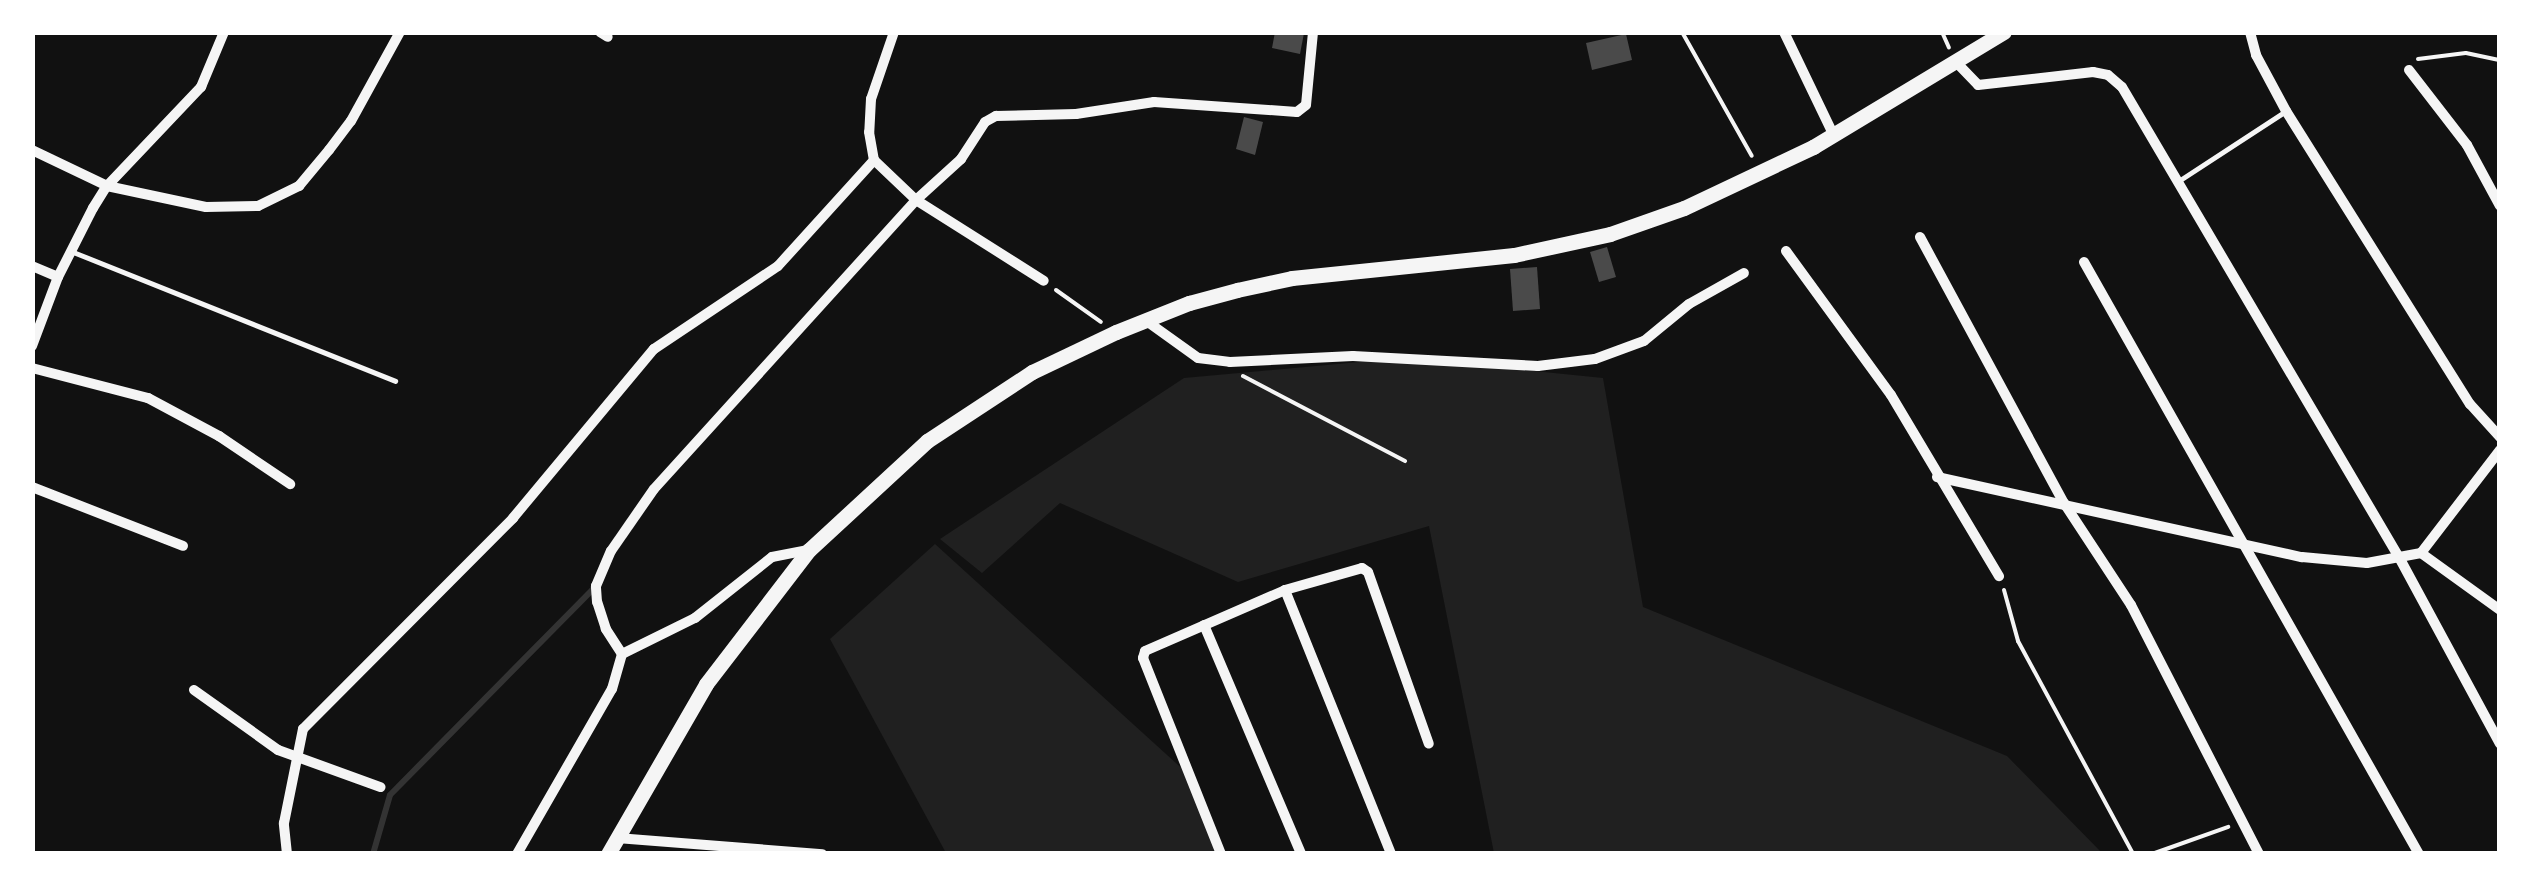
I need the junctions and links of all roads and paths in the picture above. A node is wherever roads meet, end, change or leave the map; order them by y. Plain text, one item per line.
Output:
1 (224, 32) edge
2 (400, 32) edge
3 (894, 32) edge
4 (1313, 32) edge
5 (1682, 32) edge
6 (1784, 32) edge
7 (2004, 32) edge
8 (2250, 32) edge
9 (2500, 60) edge
10 (1955, 61) junction
11 (2408, 70) joint
12 (2286, 111) junction
13 (1834, 136) junction
14 (32, 150) edge
15 (874, 160) junction
16 (1762, 173) junction
17 (2180, 180) junction
18 (107, 186) junction
19 (916, 200) junction
20 (2500, 206) edge
21 (1920, 237) dead end
22 (71, 251) junction
23 (1786, 252) dead end
24 (2084, 262) dead end
25 (32, 266) edge
26 (1744, 273) dead end
27 (58, 277) junction
28 (1044, 281) joint
29 (1145, 320) junction
30 (1116, 332) junction
31 (32, 346) edge
32 (32, 368) edge
33 (1239, 374) dead end
34 (395, 381) dead end
35 (2500, 436) edge
36 (2500, 450) edge
37 (1406, 461) dead end
38 (1938, 477) junction
39 (290, 484) dead end
40 (32, 487) edge
41 (2064, 503) junction
42 (2238, 542) junction
43 (183, 546) dead end
44 (810, 550) junction
45 (2421, 553) junction
46 (2400, 559) junction
47 (1999, 576) joint
48 (1285, 590) junction
49 (2500, 610) edge
50 (1204, 624) junction
51 (622, 654) junction
52 (194, 690) dead end
53 (1429, 744) dead end
54 (2500, 744) edge
55 (295, 757) junction
56 (380, 787) dead end
57 (2242, 822) junction
58 (617, 838) junction
59 (286, 854) edge
60 (517, 854) edge
61 (608, 854) edge
62 (822, 854) edge
63 (1221, 854) edge
64 (1302, 854) edge
65 (1391, 854) edge
66 (2133, 854) edge
67 (2152, 854) edge
68 (2259, 854) edge
69 (2419, 854) edge

1 - 18 street
2 - 18 street
3 - 15 street
4 - 19 street
5 - 16 path
6 - 13 street
7 - 10 main road
8 - 12 street
9 - 11 path
10 - 13 main road
10 - 17 street
11 - 20 street
12 - 17 lane
12 - 35 street
13 - 16 main road
14 - 18 street
15 - 19 street
15 - 55 street
16 - 29 main road
17 - 46 street
18 - 22 street
19 - 28 street
19 - 51 street
21 - 41 street
22 - 27 street
22 - 34 lane
23 - 38 street
24 - 42 street
25 - 27 street
26 - 29 street
27 - 31 street
28 - 30 path
29 - 30 main road
30 - 44 main road
32 - 39 street
33 - 37 path
36 - 45 street
38 - 41 street
38 - 47 street
40 - 43 street
41 - 42 street
41 - 57 street
42 - 46 street
42 - 69 street
44 - 51 street
44 - 58 main road
45 - 46 street
45 - 49 street
46 - 54 street
47 - 66 path
48 - 50 street
48 - 53 street
48 - 65 street
50 - 63 street
50 - 64 street
51 - 60 street
52 - 55 street
55 - 56 street
55 - 59 street
57 - 67 path
57 - 68 street
58 - 61 main road
58 - 62 street

